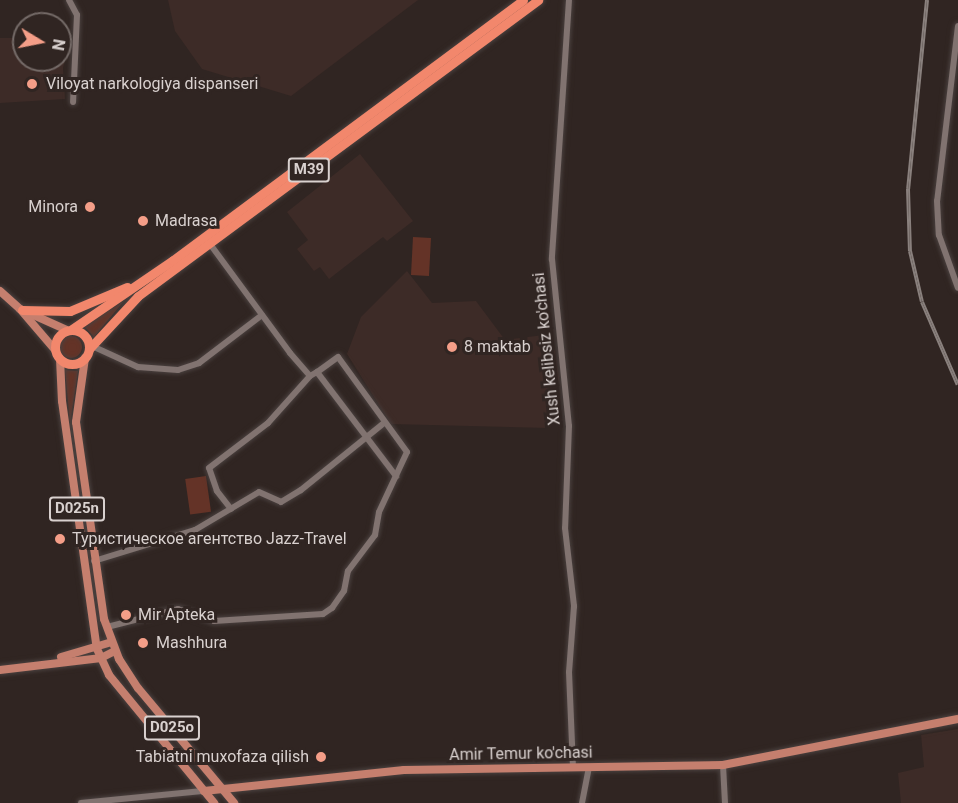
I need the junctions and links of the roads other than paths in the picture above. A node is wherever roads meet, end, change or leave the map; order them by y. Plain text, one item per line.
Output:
1 (69, 0) edge
2 (523, 0) edge
3 (538, 0) edge
4 (569, 0) edge
5 (958, 27) edge
6 (73, 102) dead end
7 (210, 244) junction
8 (135, 285) junction
9 (958, 288) edge
10 (0, 291) edge
11 (21, 309) junction
12 (262, 315) junction
13 (70, 330) junction
14 (89, 351) junction
15 (58, 355) junction
16 (317, 372) junction
17 (310, 376) junction
18 (384, 423) junction
19 (366, 438) junction
20 (396, 476) junction
21 (231, 509) junction
22 (94, 561) junction
23 (107, 627) junction
24 (114, 646) junction
25 (97, 649) junction
26 (100, 658) junction
27 (0, 664) edge
28 (0, 670) edge
29 (958, 719) edge
30 (723, 765) junction
31 (573, 768) junction
32 (589, 768) junction
33 (222, 789) junction
34 (204, 791) junction
35 (114, 801) edge
36 (81, 803) edge
37 (214, 803) edge
38 (234, 803) edge
39 (582, 803) edge
40 (725, 803) edge

1 - 6 street
2 - 8 highway, M39
3 - 7 highway, M39
4 - 31 street, Xush kelibsiz ko'chasi
5 - 9 street
7 - 12 street
7 - 14 highway, M39
8 - 11 highway
8 - 13 highway, M39
10 - 11 main road
11 - 13 main road
11 - 15 main road
12 - 14 street
12 - 17 street
13 - 14 highway
13 - 15 highway
14 - 15 highway
14 - 22 main road, D025n
15 - 25 main road, D025n
16 - 17 street
16 - 18 street
16 - 19 street
17 - 21 street
18 - 19 street
18 - 20 street
19 - 20 street
19 - 21 street
20 - 23 street
21 - 22 street
22 - 23 main road, D025n
23 - 24 main road, D025n
24 - 25 main road
24 - 26 main road
24 - 33 main road, D025o
25 - 26 main road, D025n
25 - 27 main road
26 - 28 main road
26 - 34 main road, D025o
29 - 30 main road, Amir Temur ko'chasi
30 - 32 main road, Amir Temur ko'chasi
30 - 40 street
31 - 32 main road, Amir Temur ko'chasi
31 - 33 main road, Amir Temur ko'chasi
32 - 39 street
33 - 34 main road, Amir Temur ko'chasi
33 - 38 main road, D025o
34 - 35 street, Amir Temur ko'chasi
34 - 37 main road, D025o
35 - 36 street, Amir Temur ko'chasi

